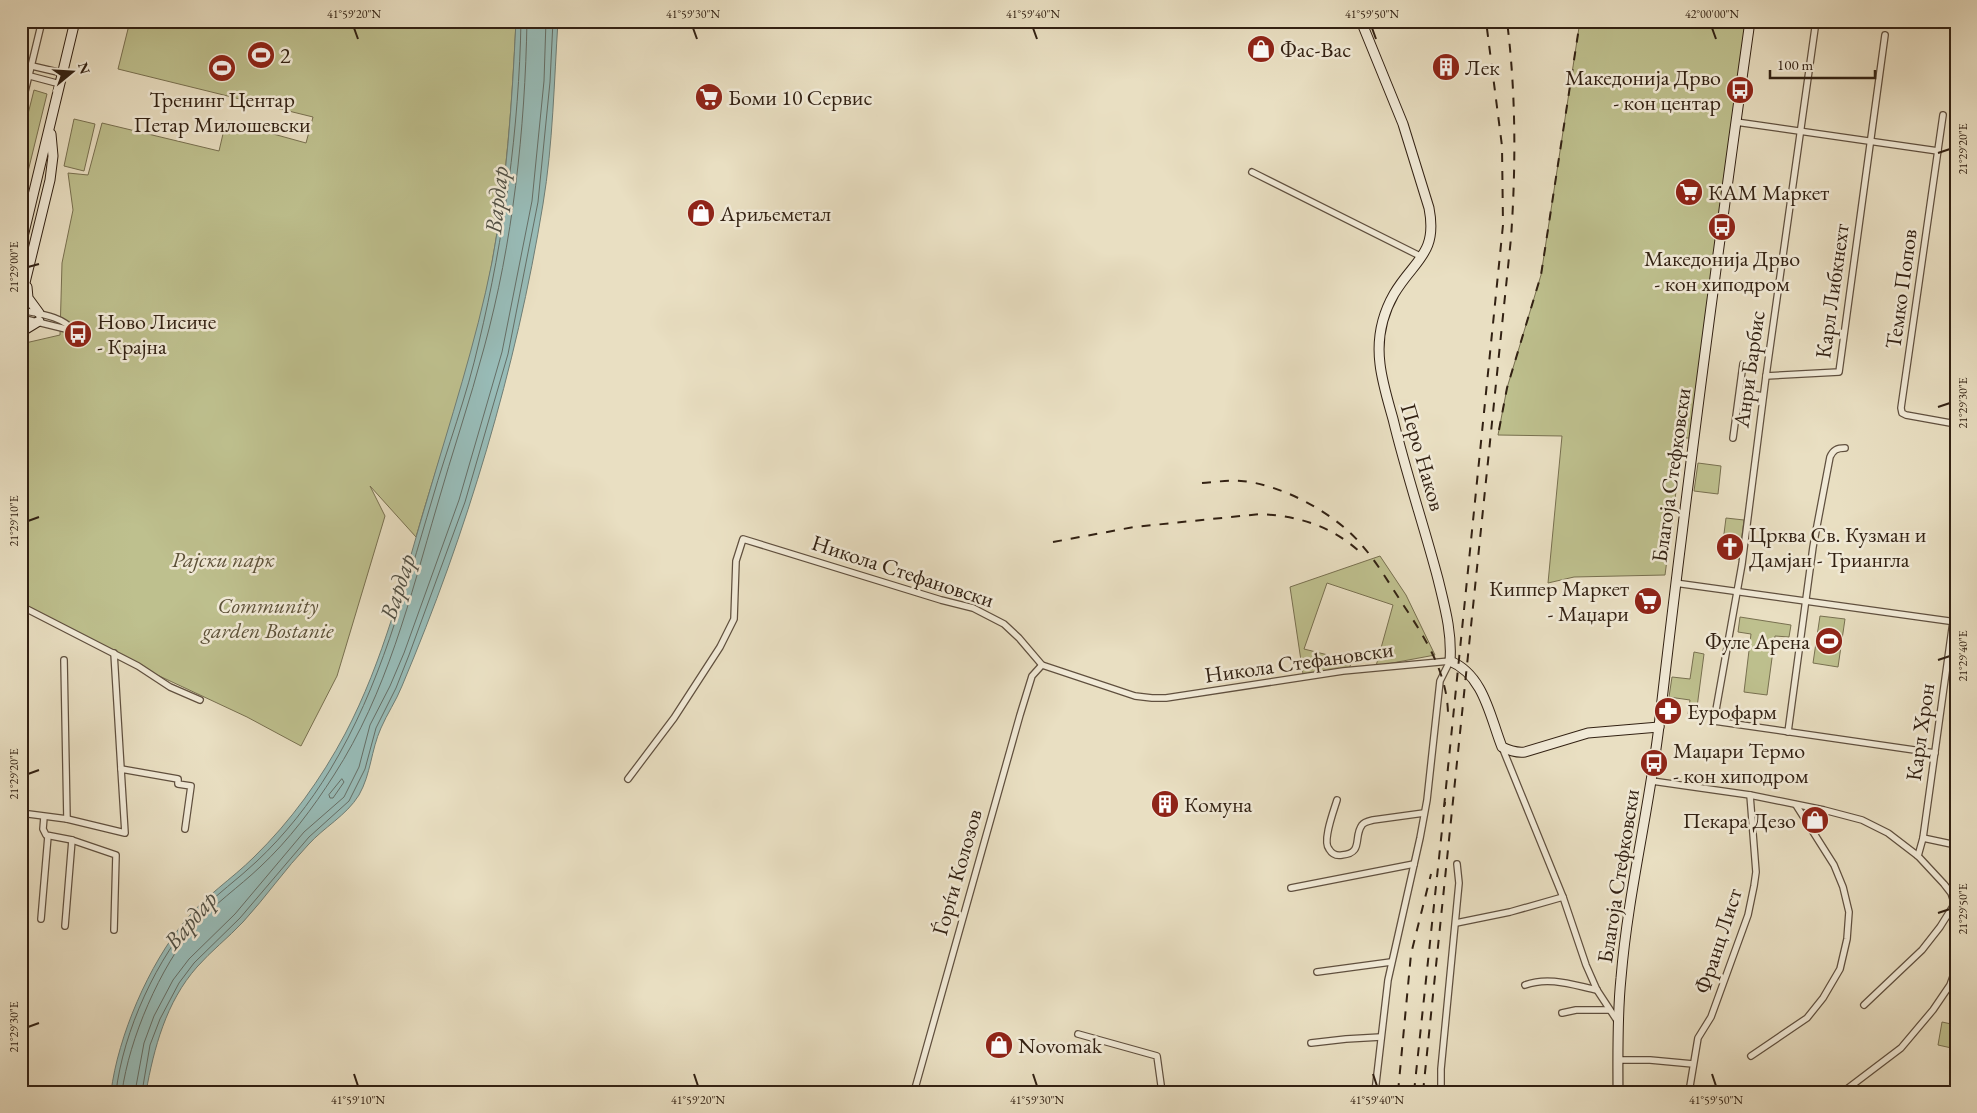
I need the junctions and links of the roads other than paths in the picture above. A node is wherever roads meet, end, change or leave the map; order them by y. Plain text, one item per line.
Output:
1 (42, 21) edge
2 (75, 21) edge
3 (1361, 21) edge
4 (1750, 21) edge
5 (1816, 21) edge
6 (1952, 21) edge
7 (1956, 27) edge
8 (1885, 35) dead end
9 (32, 66) junction
10 (62, 73) junction
11 (30, 76) junction
12 (60, 84) junction
13 (21, 108) edge
14 (1943, 115) dead end
15 (1736, 122) junction
16 (50, 126) junction
17 (1801, 132) junction
18 (1870, 142) junction
19 (1938, 152) junction
20 (1252, 172) dead end
21 (21, 245) edge
22 (1422, 257) junction
23 (27, 279) junction
24 (21, 299) edge
25 (21, 310) edge
26 (39, 317) junction
27 (21, 318) edge
28 (21, 332) edge
29 (1743, 364) dead end
30 (1766, 376) junction
31 (1740, 392) junction
32 (1763, 396) junction
33 (1956, 424) edge
34 (1733, 438) dead end
35 (1845, 448) dead end
36 (1675, 583) junction
37 (1737, 591) junction
38 (1807, 600) junction
39 (1956, 600) edge
40 (21, 606) edge
41 (1954, 622) edge
42 (114, 653) junction
43 (64, 660) dead end
44 (1450, 661) junction
45 (1042, 665) junction
46 (24, 672) dead end
47 (200, 700) dead end
48 (1659, 727) junction
49 (1788, 732) junction
50 (1502, 747) junction
51 (1935, 753) junction
52 (122, 769) junction
53 (628, 779) dead end
54 (1652, 781) junction
55 (1750, 795) junction
56 (1337, 800) dead end
57 (21, 804) edge
58 (1796, 805) junction
59 (21, 813) edge
60 (1424, 813) junction
61 (44, 817) junction
62 (67, 819) junction
63 (185, 829) dead end
64 (48, 836) junction
65 (1923, 838) junction
66 (72, 840) junction
67 (1956, 845) edge
68 (1918, 856) junction
69 (1414, 864) junction
70 (1457, 864) dead end
71 (1291, 888) dead end
72 (1564, 897) junction
73 (1955, 905) edge
74 (41, 919) dead end
75 (1456, 923) junction
76 (65, 926) dead end
77 (114, 930) dead end
78 (1391, 962) junction
79 (1956, 968) edge
80 (1317, 972) dead end
81 (1525, 985) dead end
82 (1597, 990) junction
83 (1864, 1005) dead end
84 (1609, 1010) junction
85 (1562, 1014) dead end
86 (1618, 1022) junction
87 (1078, 1034) dead end
88 (1381, 1037) junction
89 (1311, 1043) dead end
90 (1751, 1056) dead end
91 (1618, 1060) junction
92 (1693, 1064) junction
93 (914, 1092) edge
94 (1162, 1092) edge
95 (1375, 1092) edge
96 (1441, 1092) edge
97 (1618, 1092) edge
98 (1689, 1092) edge
99 (1843, 1092) edge

1 - 9 street
2 - 10 street
3 - 22 street, Перо Наков
4 - 15 street, Благоја Стефковски
5 - 17 street, Анри Барбис
6 - 7 street
8 - 18 street, Карл Либкнехт
9 - 10 street
9 - 11 street
10 - 12 street
11 - 12 street
11 - 13 street
12 - 16 street
14 - 19 street, Темко Попов
15 - 17 street
15 - 36 street, Благоја Стефковски
16 - 21 street
16 - 23 street
17 - 18 street
17 - 30 street, Анри Барбис
18 - 19 street
18 - 30 street, Карл Либкнехт
19 - 33 street, Темко Попов
20 - 22 street
22 - 44 street, Перо Наков
23 - 24 street
23 - 26 street
25 - 26 street
26 - 26 street
26 - 27 street
26 - 28 street
29 - 31 street
30 - 32 street, Анри Барбис
31 - 32 street
31 - 34 street
32 - 37 street, Анри Барбис
35 - 38 street
36 - 37 street
36 - 48 street, Благоја Стефковски
37 - 38 street
37 - 49 street, Анри Барбис
38 - 41 street
38 - 49 street
39 - 41 street, Карл Хрон
40 - 42 street
41 - 51 street, Карл Хрон
42 - 47 street
42 - 52 street
43 - 62 street
44 - 45 street, Никола Стефановски
44 - 50 street
44 - 60 street
45 - 53 street, Никола Стефановски
45 - 93 street, Ѓорѓи Колозов
46 - 57 street
48 - 50 street
48 - 54 street, Благоја Стефковски
49 - 51 street
50 - 72 street, Благоја Стефковски
51 - 65 street, Карл Хрон
52 - 62 street
52 - 63 street
54 - 55 street
54 - 86 street, Благоја Стефковски
55 - 58 street
55 - 92 street, Франц Лист
56 - 60 street
58 - 68 street
58 - 90 street
59 - 61 street
60 - 69 street
61 - 62 street
61 - 64 street
64 - 66 street
64 - 74 street
65 - 67 street
65 - 68 street, Карл Хрон
66 - 76 street
66 - 77 street
68 - 73 street
69 - 71 street
69 - 78 street
70 - 75 street
72 - 75 street
72 - 82 street, Благоја Стефковски
73 - 83 street
75 - 96 street
78 - 80 street
78 - 88 street
79 - 99 street
81 - 82 street
82 - 84 street, Благоја Стефковски
84 - 85 street
84 - 86 street, Благоја Стефковски
86 - 91 street, Благоја Стефковски
87 - 94 street
88 - 89 street
88 - 95 street
91 - 92 street
91 - 97 street, Благоја Стефковски
92 - 98 street, Франц Лист

